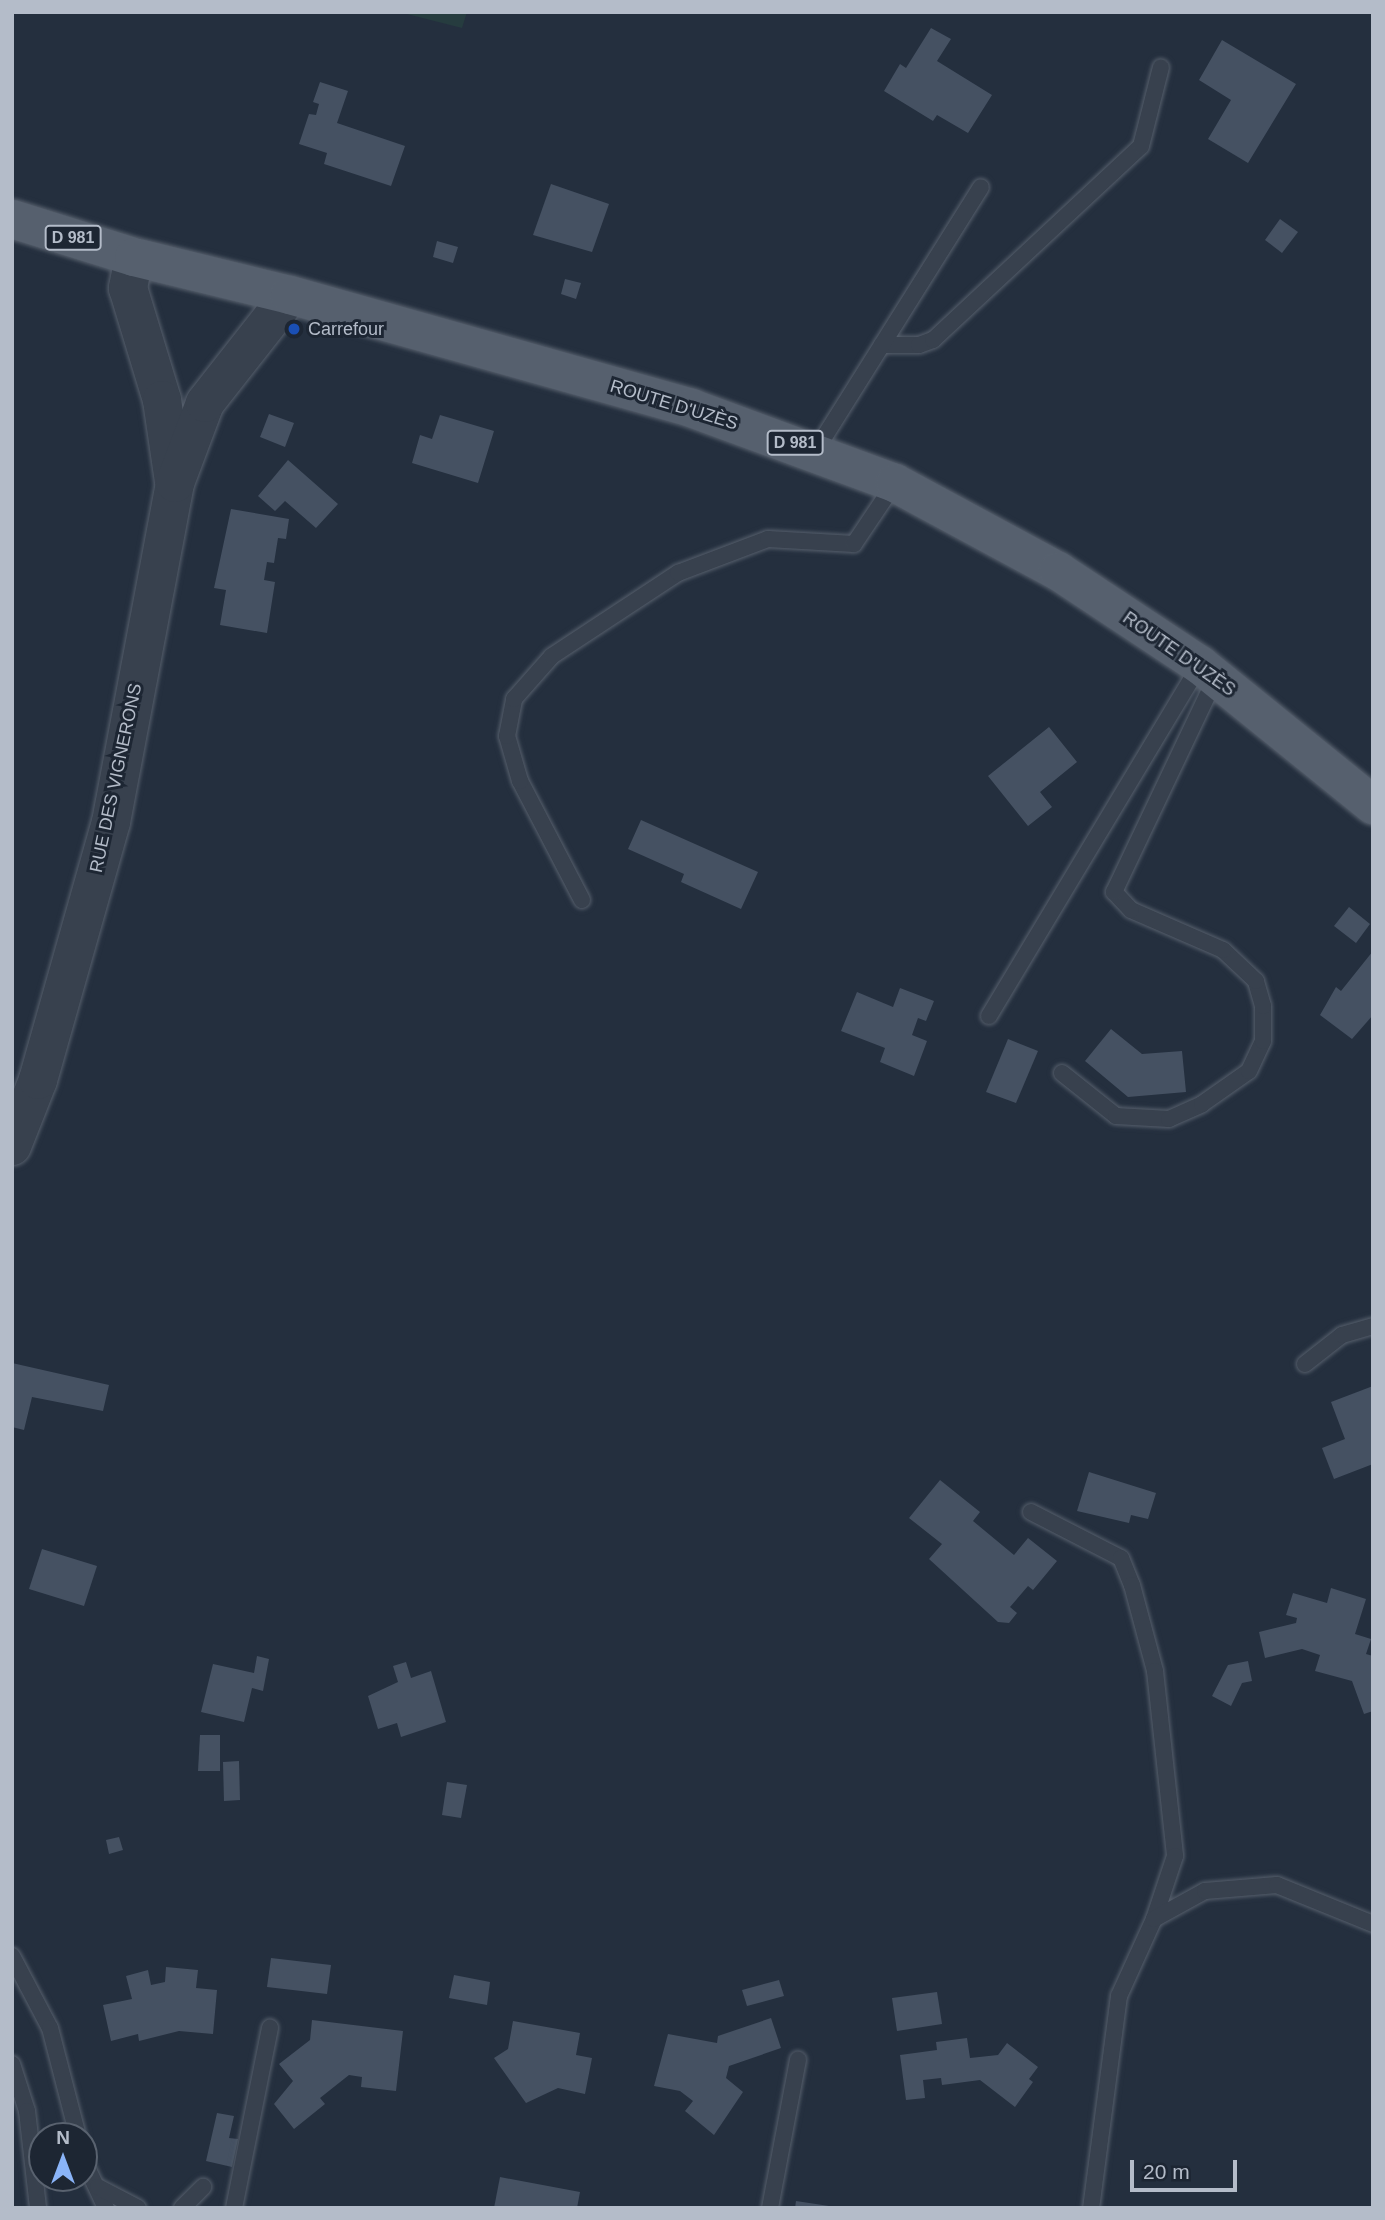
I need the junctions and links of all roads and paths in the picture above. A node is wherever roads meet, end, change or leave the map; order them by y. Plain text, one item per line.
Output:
1 (1161, 67) dead end
2 (981, 187) dead end
3 (12, 219) edge
4 (134, 257) junction
5 (290, 295) junction
6 (882, 345) junction
7 (816, 450) junction
8 (174, 483) junction
9 (895, 483) junction
10 (1208, 671) junction
11 (1373, 805) edge
12 (582, 901) dead end
13 (989, 1016) dead end
14 (1062, 1073) dead end
15 (12, 1146) edge
16 (1373, 1326) edge
17 (1305, 1364) dead end
18 (1031, 1512) dead end
19 (1154, 1919) junction
20 (1373, 1924) edge
21 (12, 1956) edge
22 (270, 2028) dead end
23 (798, 2060) dead end
24 (12, 2064) edge
25 (74, 2122) edge
26 (98, 2188) joint
27 (203, 2188) dead end
28 (38, 2208) edge
29 (106, 2208) edge
30 (138, 2208) edge
31 (182, 2208) edge
32 (234, 2208) edge
33 (770, 2208) edge
34 (1091, 2208) edge

1 - 6 lane
2 - 6 lane
3 - 4 main road, ROUTE D'UZÈS / D 981
4 - 5 main road, ROUTE D'UZÈS / D 981
4 - 8 street, RUE DES VIGNERONS
5 - 7 main road, ROUTE D'UZÈS / D 981
5 - 8 street, RUE DES VIGNERONS
6 - 7 lane
7 - 9 main road, ROUTE D'UZÈS / D 981
8 - 15 street, RUE DES VIGNERONS
9 - 10 main road, ROUTE D'UZÈS / D 981
9 - 12 lane
10 - 11 main road, ROUTE D'UZÈS / D 981
10 - 13 lane
10 - 14 lane
16 - 17 lane
18 - 19 lane
19 - 20 lane
19 - 34 lane
21 - 25 lane
22 - 32 lane
23 - 33 lane
24 - 28 lane
26 - 29 lane
26 - 30 lane
27 - 31 lane

